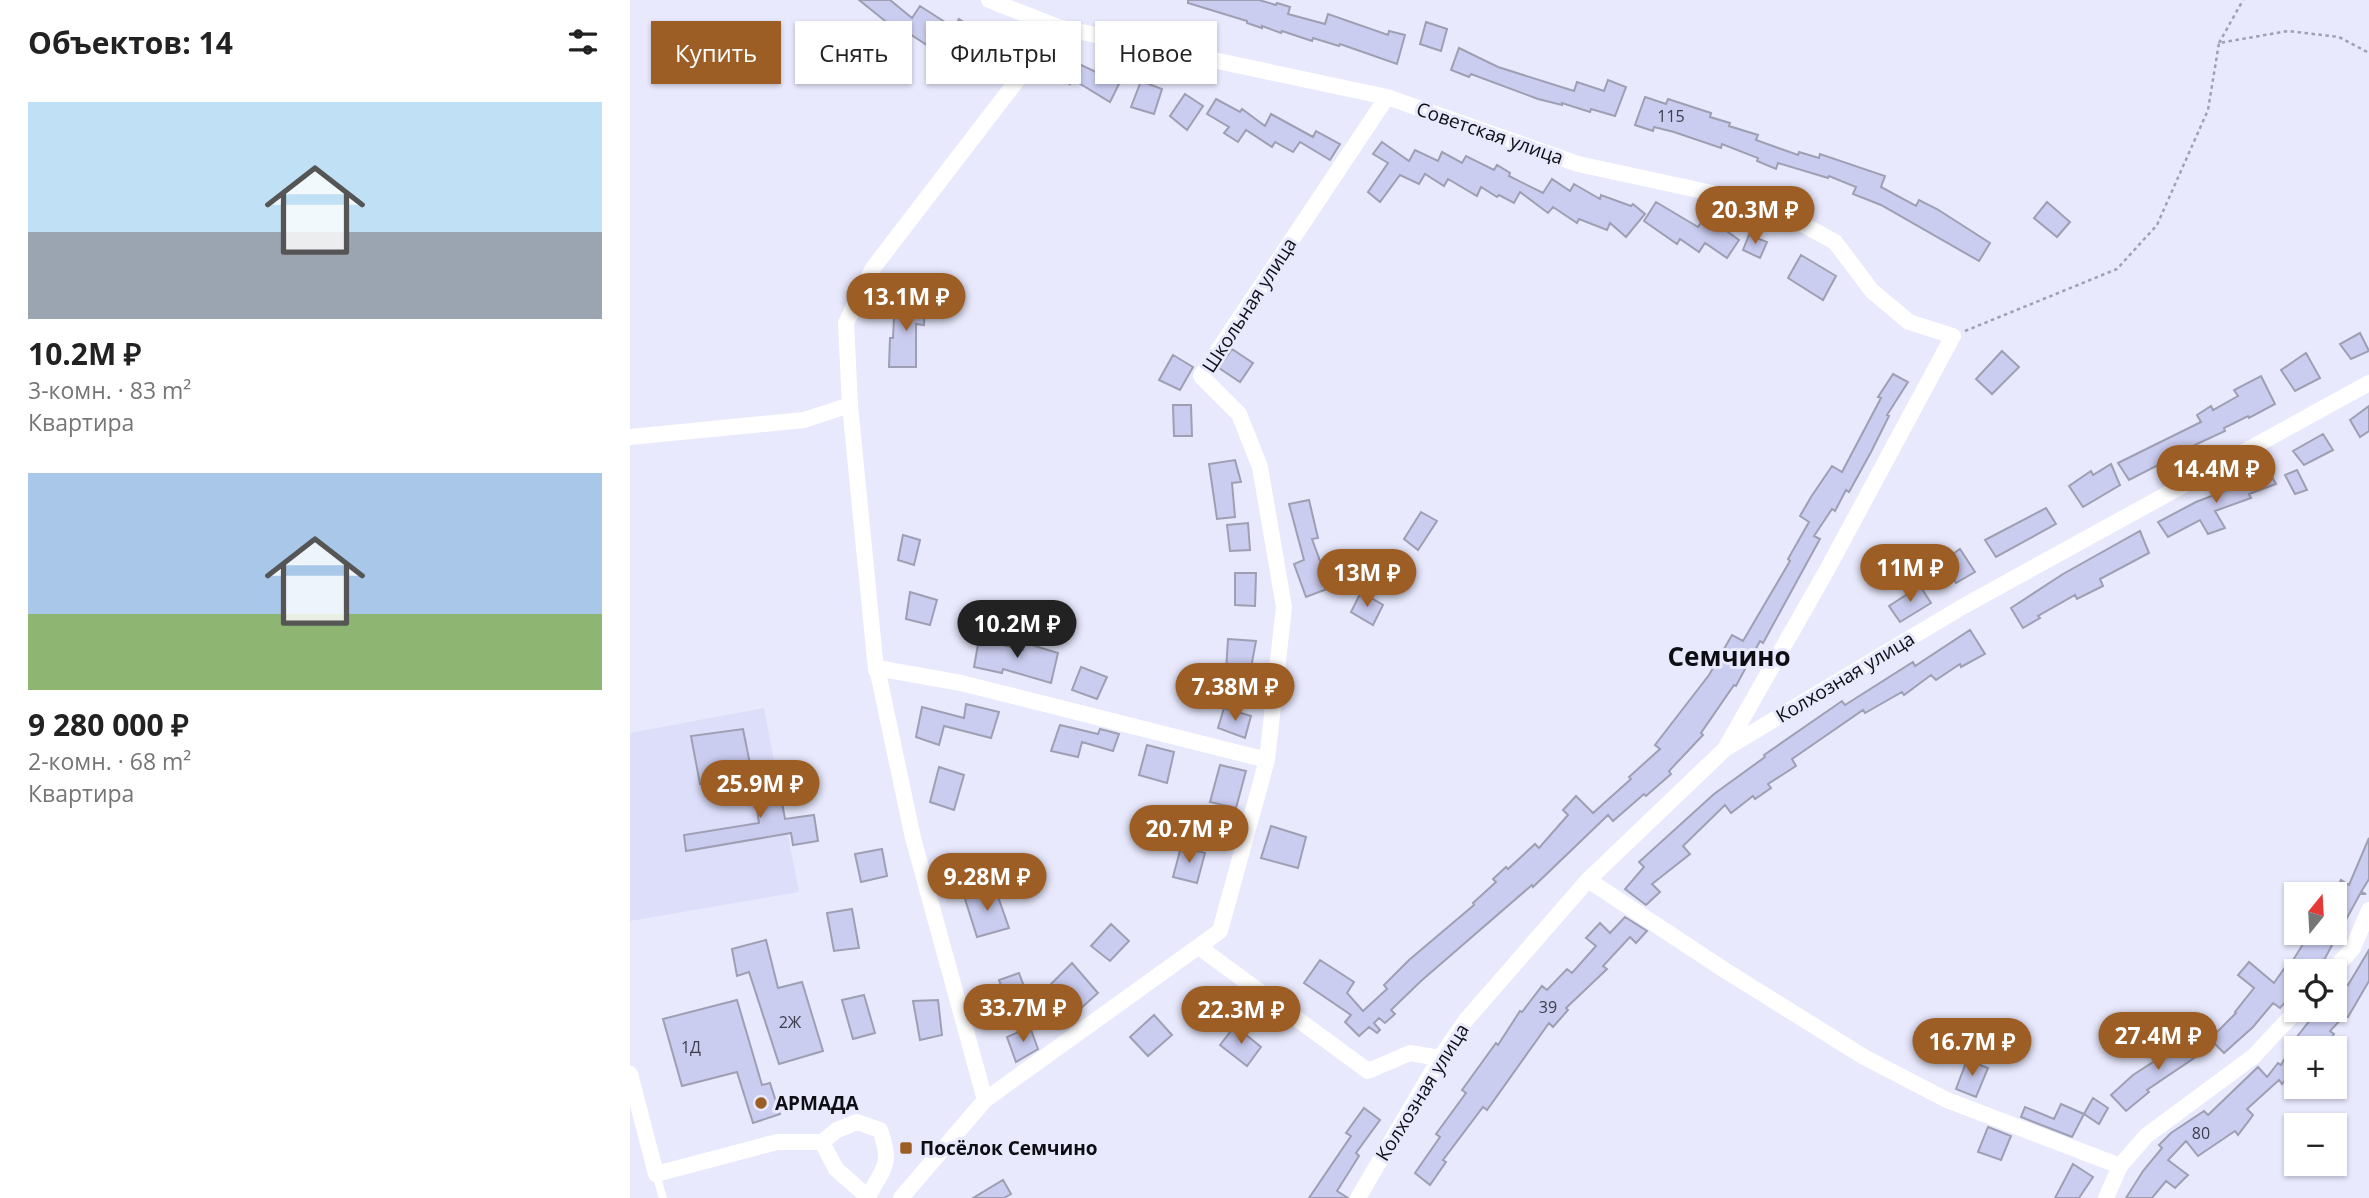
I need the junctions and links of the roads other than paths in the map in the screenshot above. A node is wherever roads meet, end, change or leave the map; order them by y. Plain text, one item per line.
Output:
1 (989, 0) edge
2 (1043, 21) edge
3 (1081, 32) edge
4 (1014, 84) edge
5 (1387, 97) junction
6 (1953, 336) joint
7 (2369, 383) edge
8 (850, 405) junction
9 (630, 437) edge
10 (877, 668) junction
11 (1725, 749) junction
12 (1268, 760) junction
13 (1588, 880) junction
14 (2369, 910) edge
15 (1199, 947) junction
16 (2343, 959) edge
17 (2286, 1022) edge
18 (1440, 1058) junction
19 (630, 1074) edge
20 (985, 1100) junction
21 (822, 1142) junction
22 (2120, 1167) junction
23 (656, 1174) junction
24 (868, 1197) edge
25 (663, 1198) edge
26 (901, 1198) edge
27 (1358, 1198) edge
28 (2106, 1198) edge

1 - 2 street, Советская улица
3 - 5 street, Советская улица
4 - 8 street
5 - 6 street, Советская улица
5 - 12 street, Школьная улица
6 - 11 street, Колхозная улица
7 - 11 street, Колхозная улица
8 - 9 street
8 - 10 street
10 - 12 street
10 - 20 street
11 - 13 street, Колхозная улица
12 - 15 street, Школьная улица
13 - 18 street, Колхозная улица
13 - 22 street
14 - 16 street
15 - 18 street
15 - 20 street, Школьная улица
17 - 22 street
18 - 27 street, Колхозная улица
19 - 23 street
20 - 26 street, Школьная улица
21 - 23 street
21 - 24 street
21 - 24 street
22 - 28 street
23 - 25 lane

